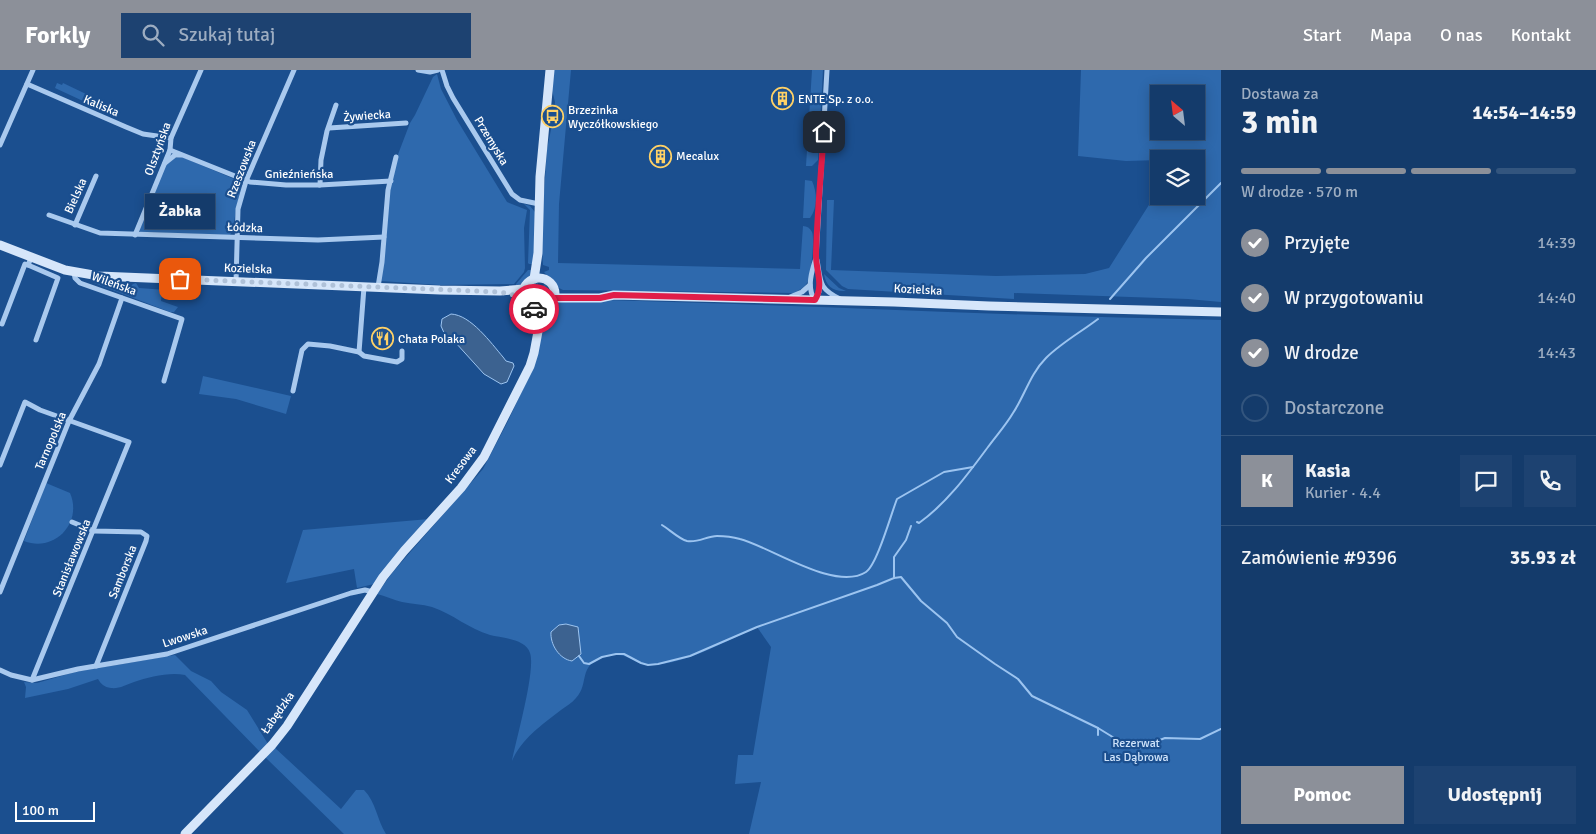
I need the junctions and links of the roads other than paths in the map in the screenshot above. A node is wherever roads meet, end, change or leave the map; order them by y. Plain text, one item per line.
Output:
1 (33, 70) edge
2 (201, 70) edge
3 (294, 70) edge
4 (418, 70) edge
5 (438, 70) edge
6 (442, 70) edge
7 (550, 70) edge
8 (827, 70) edge
9 (26, 84) junction
10 (336, 105) dead end
11 (406, 123) dead end
12 (329, 128) junction
13 (171, 138) junction
14 (0, 145) edge
15 (170, 150) junction
16 (182, 155) junction
17 (396, 157) dead end
18 (164, 163) junction
19 (96, 176) dead end
20 (246, 181) junction
21 (391, 181) junction
22 (320, 185) junction
23 (539, 204) junction
24 (49, 216) dead end
25 (74, 224) junction
26 (135, 235) junction
27 (384, 237) junction
28 (236, 238) junction
29 (0, 245) edge
30 (816, 258) junction
31 (29, 261) junction
32 (74, 273) junction
33 (539, 279) junction
34 (236, 282) junction
35 (820, 282) junction
36 (810, 284) junction
37 (364, 287) junction
38 (378, 287) junction
39 (523, 293) junction
40 (554, 295) junction
41 (122, 298) junction
42 (787, 299) junction
43 (815, 300) junction
44 (842, 300) junction
45 (538, 310) junction
46 (1221, 312) edge
47 (2, 324) dead end
48 (36, 340) dead end
49 (402, 351) dead end
50 (359, 352) junction
51 (164, 381) dead end
52 (293, 391) dead end
53 (69, 421) junction
54 (0, 465) edge
55 (72, 522) dead end
56 (94, 531) junction
57 (0, 592) edge
58 (373, 592) junction
59 (96, 666) junction
60 (0, 670) edge
61 (32, 680) junction
62 (186, 834) edge

1 - 9 street
2 - 13 street, Olsztyńska
3 - 20 street, Rzeszowska
4 - 5 street
6 - 23 street, Przemyska
7 - 23 street
8 - 30 street
9 - 13 street, Kaliska
9 - 14 street
10 - 12 street, Żywiecka
11 - 12 street, Żywiecka
12 - 22 street, Żywiecka
13 - 15 street, Olsztyńska
15 - 16 street, Gnieźnieńska
15 - 18 street, Olsztyńska
16 - 18 street
16 - 20 street, Gnieźnieńska
17 - 21 street
18 - 26 street, Olsztyńska
19 - 25 street, Bielska
20 - 22 street, Gnieźnieńska
20 - 28 street, Rzeszowska
21 - 22 street, Gnieźnieńska
21 - 27 street
23 - 33 street
24 - 25 street, Łódzka
25 - 26 street, Łódzka
26 - 28 street, Łódzka
27 - 28 street, Łódzka
27 - 38 street
28 - 34 street, Rzeszowska
29 - 31 street, Kozielska
30 - 35 street
30 - 36 street
31 - 32 street, Kozielska
31 - 47 street
31 - 48 street
32 - 34 street, Kozielska
32 - 41 street, Wileńska
33 - 39 street
33 - 40 street
34 - 37 street, Kozielska
35 - 43 street
35 - 44 street
36 - 42 street
36 - 43 street
37 - 38 street, Kozielska
37 - 50 street
38 - 39 street, Kozielska
39 - 45 street
40 - 42 street, Kozielska
40 - 45 street
41 - 51 street, Wileńska
41 - 53 street, Tarnopolska
42 - 43 street, Kozielska
43 - 44 street, Kozielska
44 - 46 street, Kozielska
45 - 58 street, Kresowa
49 - 50 street
50 - 52 street
53 - 54 street
53 - 56 street, Stanisławowska
53 - 57 street, Tarnopolska
55 - 56 street
56 - 59 street, Samborska
56 - 61 street, Stanisławowska
58 - 59 street, Lwowska
58 - 62 street, Łabędzka
59 - 61 street, Lwowska
60 - 61 street, Lwowska

